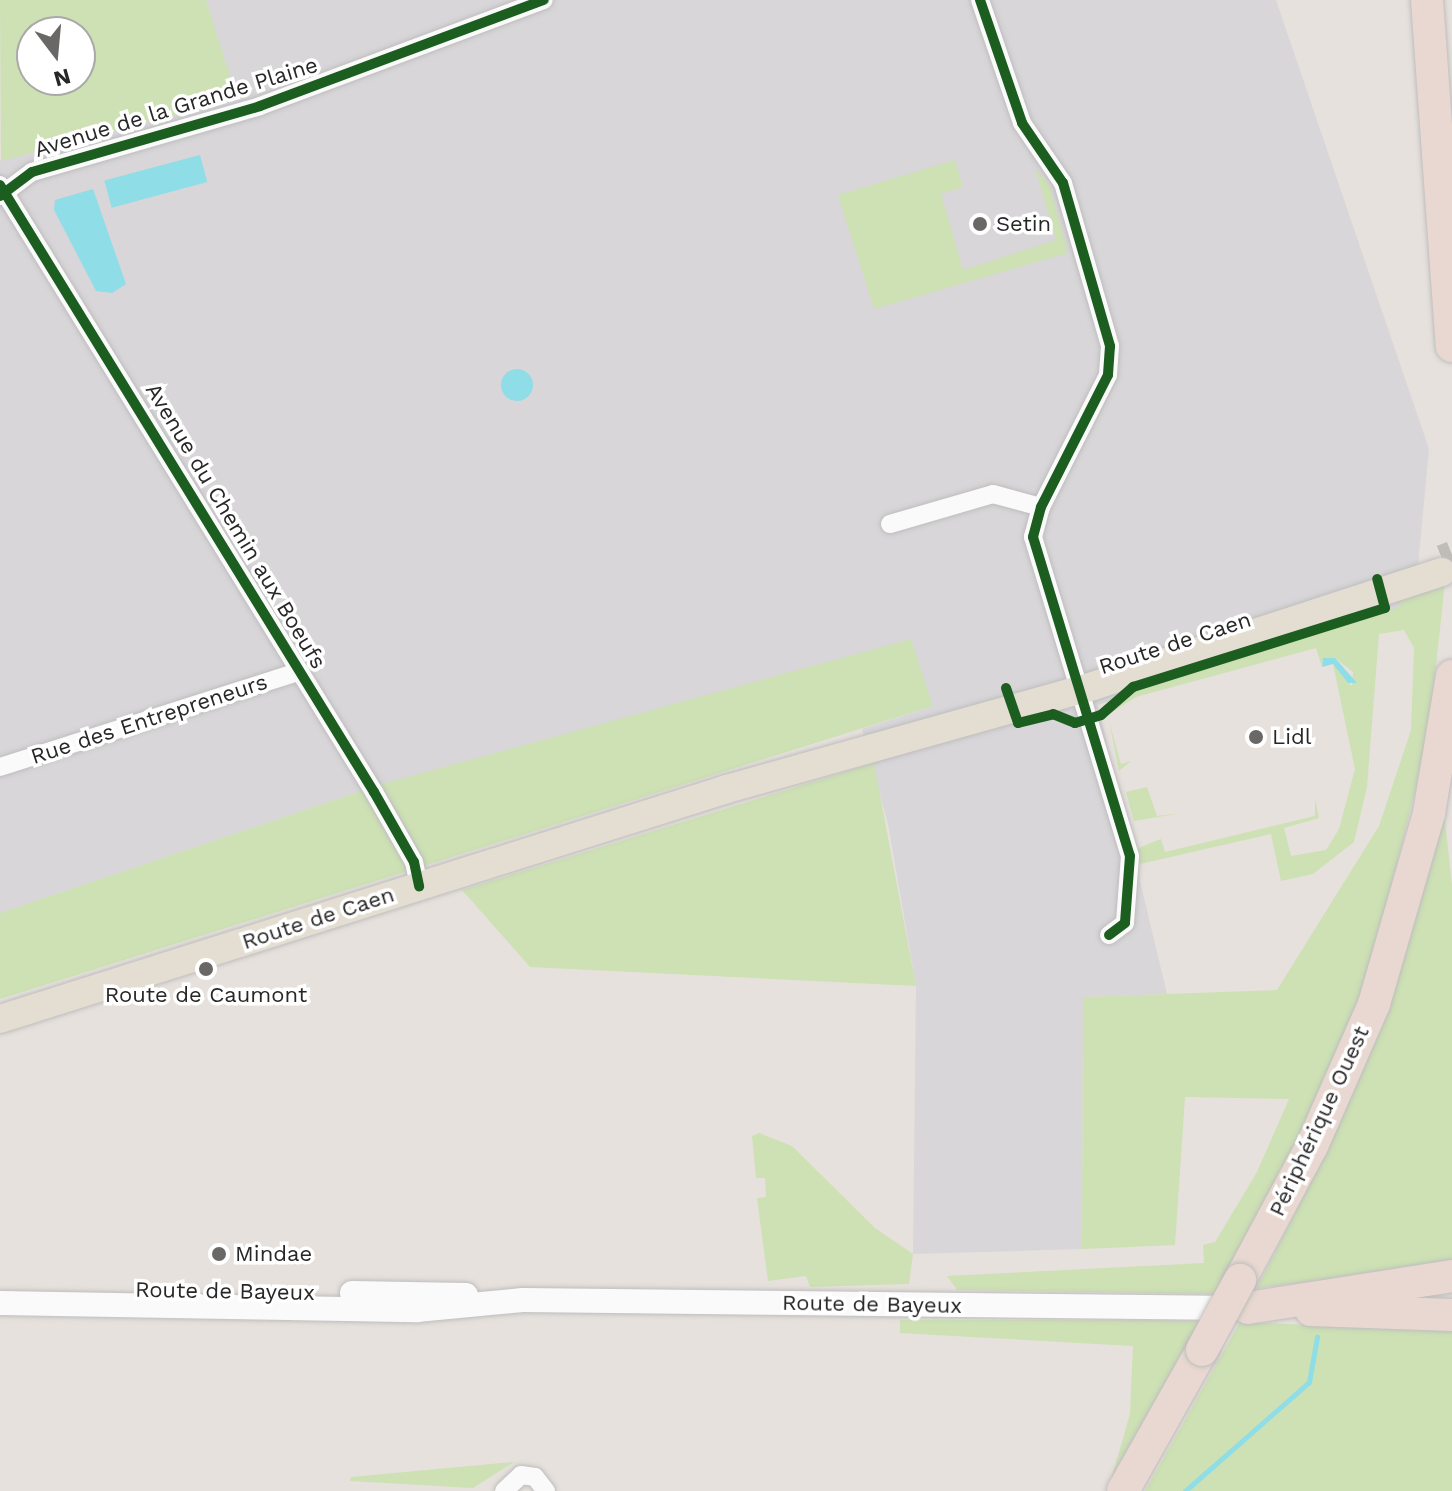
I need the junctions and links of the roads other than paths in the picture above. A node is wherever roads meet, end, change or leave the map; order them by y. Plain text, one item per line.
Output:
1 (544, 0) edge
2 (980, 0) edge
3 (1427, 0) edge
4 (2, 192) edge
5 (1452, 346) edge
6 (1041, 507) junction
7 (890, 524) dead end
8 (298, 672) junction
9 (1452, 676) edge
10 (1074, 683) junction
11 (0, 767) edge
12 (419, 886) junction
13 (1109, 935) dead end
14 (0, 1019) edge
15 (1452, 1276) edge
16 (0, 1287) edge
17 (1244, 1294) junction
18 (496, 1300) junction
19 (0, 1303) edge
20 (1452, 1315) edge
21 (504, 1491) edge
22 (546, 1491) edge
23 (1123, 1491) edge

1 - 4 street, Avenue de la Grande Plaine
2 - 6 street
3 - 5 highway
4 - 8 street, Avenue du Chemin aux Boeufs
6 - 7 street
6 - 10 street
8 - 11 street, Rue des Entrepreneurs
8 - 12 street, Avenue du Chemin aux Boeufs
9 - 17 highway, Périphérique Ouest
10 - 10 main road, Route de Caen
10 - 12 main road, Route de Caen
10 - 13 street
12 - 14 main road, Route de Caen
15 - 17 highway
16 - 18 main road, Route de Bayeux
17 - 18 main road, Route de Bayeux
17 - 20 highway
17 - 23 highway, Périphérique Ouest, bridge
18 - 19 main road, Route de Bayeux
21 - 22 street

